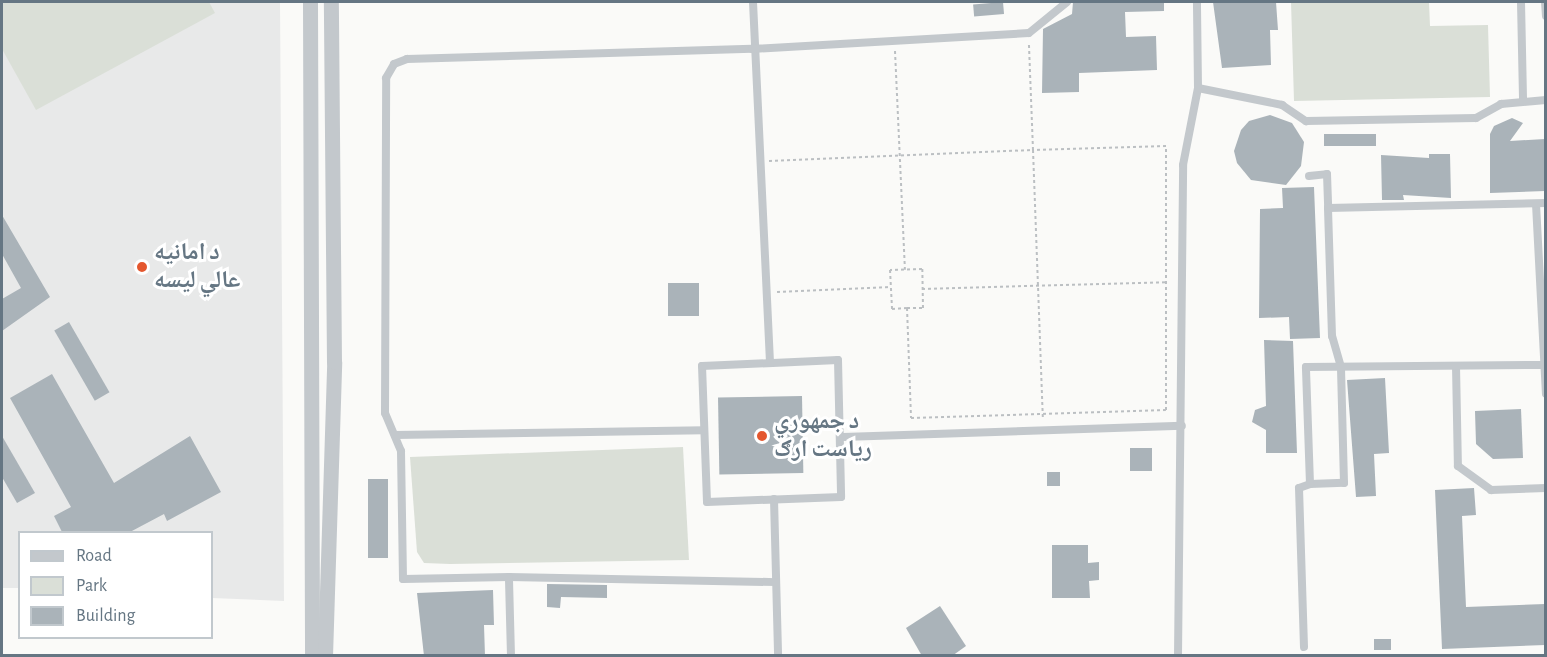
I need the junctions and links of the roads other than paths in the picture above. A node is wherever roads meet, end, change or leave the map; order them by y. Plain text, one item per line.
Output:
1 (310, 2) edge
2 (331, 2) edge
3 (753, 2) edge
4 (1067, 2) edge
5 (1197, 2) edge
6 (1521, 2) edge
7 (1545, 2) edge
8 (1545, 16) edge
9 (752, 49) junction
10 (1198, 88) junction
11 (1545, 100) edge
12 (1523, 101) junction
13 (1309, 176) dead end
14 (1545, 203) edge
15 (1536, 204) junction
16 (1328, 208) junction
17 (770, 363) junction
18 (1544, 365) junction
19 (1456, 366) junction
20 (1341, 367) junction
21 (1545, 394) edge
22 (1182, 426) junction
23 (704, 430) junction
24 (395, 435) junction
25 (843, 437) junction
26 (1310, 484) junction
27 (1545, 488) edge
28 (774, 499) junction
29 (321, 503) junction
30 (509, 577) junction
31 (776, 582) junction
32 (1304, 647) dead end
33 (312, 656) edge
34 (325, 656) edge
35 (511, 656) edge
36 (778, 656) edge
37 (1178, 656) edge

1 - 29 street
2 - 29 street
3 - 9 lane
4 - 9 lane
5 - 10 lane
6 - 12 lane
7 - 8 lane
9 - 17 lane
9 - 24 lane
10 - 12 lane
10 - 22 lane
11 - 12 lane
13 - 16 lane
14 - 15 lane
15 - 16 lane
15 - 18 lane
16 - 20 lane
17 - 23 lane
17 - 25 lane
18 - 19 lane
18 - 21 lane
19 - 20 lane
19 - 27 lane
20 - 26 lane
20 - 26 lane
22 - 25 lane
22 - 37 lane
23 - 24 lane
23 - 28 lane
24 - 30 lane
25 - 28 lane
26 - 32 lane
28 - 31 lane
29 - 33 street
29 - 34 street
30 - 31 lane
30 - 35 lane
31 - 36 lane

